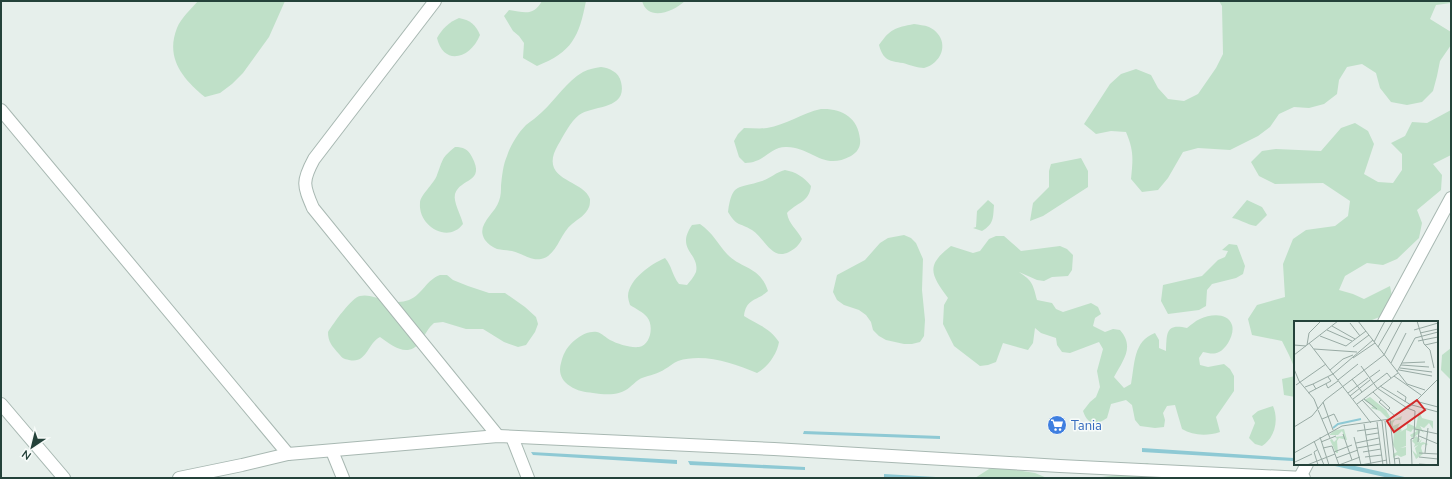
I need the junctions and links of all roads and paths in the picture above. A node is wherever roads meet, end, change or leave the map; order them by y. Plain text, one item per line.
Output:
1 (435, 1) edge
2 (1, 110) edge
3 (1451, 198) edge
4 (1385, 321) edge
5 (1, 404) edge
6 (498, 436) junction
7 (512, 437) junction
8 (332, 451) junction
9 (288, 454) junction
10 (1307, 465) edge
11 (1062, 472) edge
12 (64, 478) edge
13 (179, 478) edge
14 (343, 478) edge
15 (528, 478) edge
16 (1302, 478) edge

1 - 6 street
2 - 9 street
3 - 4 street
5 - 12 street
6 - 7 street
6 - 8 street
7 - 11 street
7 - 15 street
8 - 9 street
8 - 14 street
9 - 13 street
10 - 16 street
11 - 16 street

